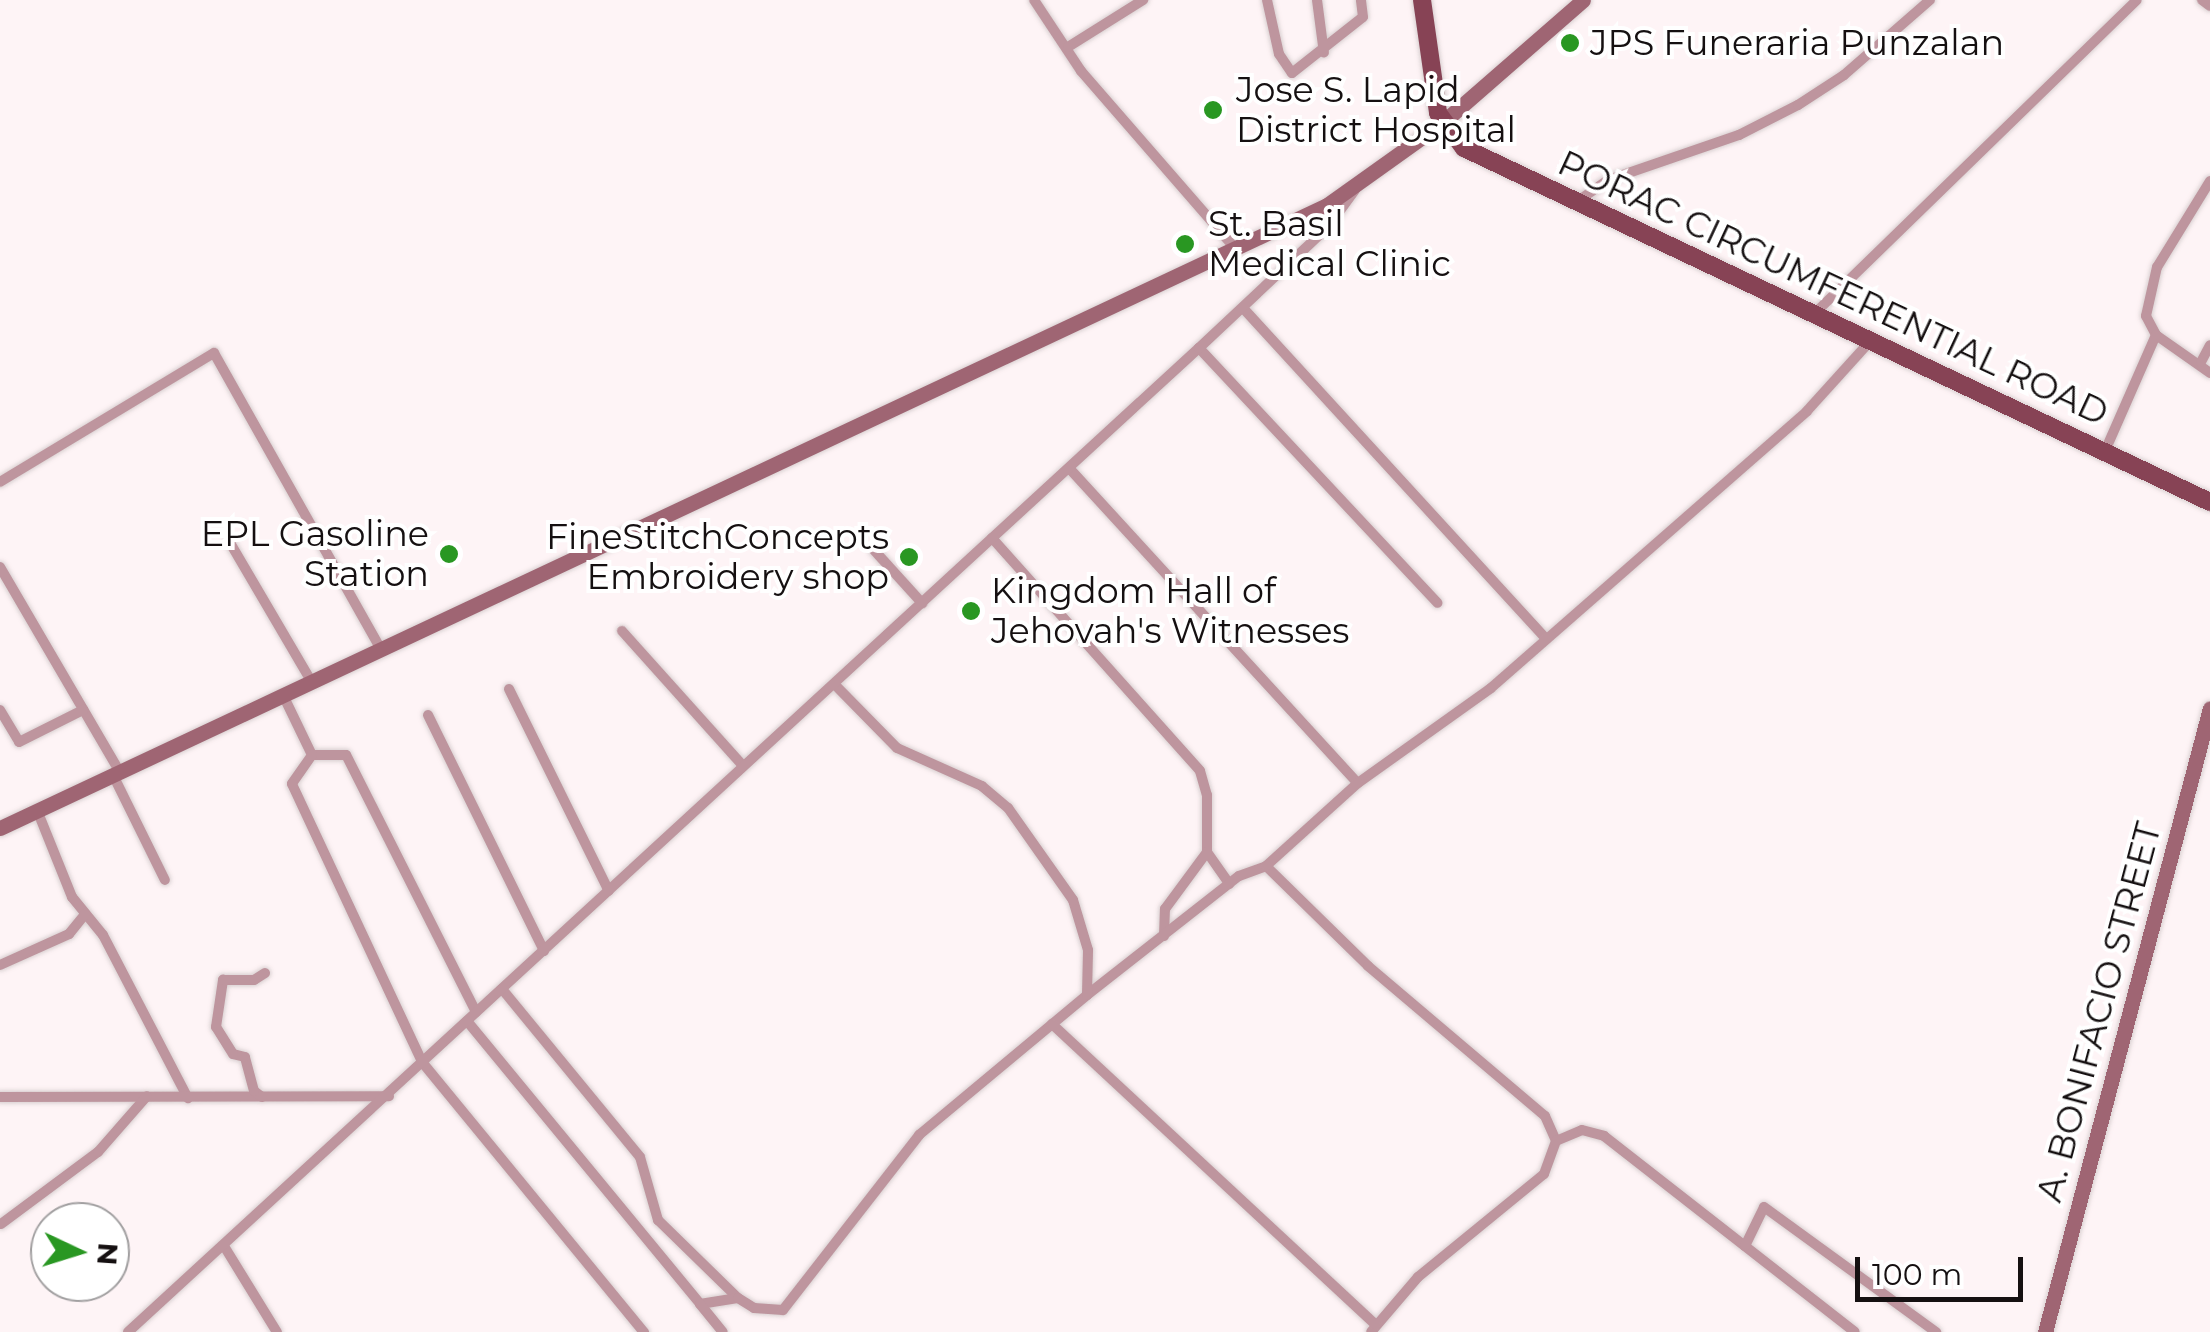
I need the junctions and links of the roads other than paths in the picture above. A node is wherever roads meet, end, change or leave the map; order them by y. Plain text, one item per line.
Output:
1 (1034, 0) edge
2 (1143, 0) edge
3 (1266, 0) edge
4 (1317, 0) edge
5 (1361, 0) edge
6 (1422, 0) edge
7 (1583, 0) edge
8 (1930, 0) edge
9 (2137, 0) edge
10 (2202, 0) edge
11 (2210, 6) edge
12 (1068, 46) junction
13 (1324, 53) junction
14 (1442, 123) junction
15 (2210, 181) edge
16 (1355, 190) junction
17 (1574, 204) junction
18 (1234, 247) junction
19 (1243, 308) junction
20 (1814, 314) junction
21 (2156, 335) junction
22 (1872, 340) junction
23 (2210, 346) edge
24 (1199, 348) junction
25 (2201, 362) junction
26 (2210, 373) edge
27 (2105, 450) junction
28 (1069, 468) junction
29 (0, 482) edge
30 (2210, 502) edge
31 (992, 538) junction
32 (230, 540) dead end
33 (874, 550) dead end
34 (0, 567) edge
35 (922, 603) junction
36 (1438, 603) dead end
37 (622, 632) dead end
38 (1544, 637) junction
39 (381, 648) junction
40 (311, 682) junction
41 (834, 684) junction
42 (508, 689) dead end
43 (282, 695) junction
44 (2210, 708) edge
45 (0, 710) edge
46 (82, 710) junction
47 (428, 714) dead end
48 (312, 755) junction
49 (742, 766) junction
50 (116, 773) junction
51 (1358, 783) junction
52 (37, 810) junction
53 (0, 828) edge
54 (1207, 852) junction
55 (1266, 866) junction
56 (165, 880) dead end
57 (1229, 884) junction
58 (609, 890) junction
59 (84, 914) junction
60 (1164, 936) junction
61 (544, 951) junction
62 (0, 965) edge
63 (265, 973) dead end
64 (502, 988) junction
65 (1088, 995) junction
66 (471, 1016) junction
67 (1052, 1024) junction
68 (422, 1062) junction
69 (147, 1096) junction
70 (389, 1096) junction
71 (0, 1097) edge
72 (263, 1097) junction
73 (188, 1098) junction
74 (1556, 1141) junction
75 (2, 1224) edge
76 (224, 1246) junction
77 (1745, 1246) junction
78 (738, 1298) junction
79 (700, 1304) junction
80 (1374, 1328) edge
81 (128, 1332) edge
82 (278, 1332) edge
83 (644, 1332) edge
84 (722, 1332) edge
85 (1854, 1332) edge
86 (1936, 1332) edge
87 (2046, 1332) edge

1 - 12 street
2 - 12 street
3 - 13 street
4 - 13 street
5 - 13 street
6 - 14 main road
7 - 14 main road
8 - 17 street
9 - 20 street
10 - 11 street
12 - 18 street
14 - 16 main road
14 - 17 main road, PORAC CIRCUMFERENTIAL ROAD
15 - 21 street
16 - 18 main road
16 - 19 street
17 - 20 main road, PORAC CIRCUMFERENTIAL ROAD
18 - 39 main road
19 - 24 street
19 - 38 street
20 - 22 main road, PORAC CIRCUMFERENTIAL ROAD
21 - 25 street
21 - 27 street
22 - 27 main road, PORAC CIRCUMFERENTIAL ROAD
22 - 38 street
23 - 25 street
24 - 28 street
24 - 36 street
25 - 26 street
27 - 30 main road, PORAC CIRCUMFERENTIAL ROAD
28 - 31 street
28 - 51 street
29 - 39 street
31 - 35 street
31 - 54 street
32 - 40 street
33 - 35 street
34 - 46 street
35 - 41 street
37 - 49 street
38 - 51 street
39 - 40 main road
40 - 43 main road
41 - 49 street
41 - 65 street
42 - 58 street
43 - 48 street
43 - 50 main road
44 - 87 main road, A. BONIFACIO STREET
45 - 46 street
46 - 50 street
47 - 61 street
48 - 66 street
48 - 68 street
49 - 58 street
50 - 52 main road
50 - 56 street
51 - 55 street
52 - 53 main road
52 - 59 street
54 - 57 street
54 - 60 street
55 - 57 street
55 - 74 street
57 - 60 street
58 - 61 street
59 - 62 street
59 - 73 street
60 - 65 street
61 - 64 street
63 - 72 street
64 - 66 street
64 - 78 street
65 - 67 street
66 - 68 street
66 - 79 street
67 - 78 street
67 - 80 street
68 - 70 street
68 - 83 street
69 - 71 street
69 - 73 street
69 - 75 street
70 - 72 street
70 - 76 street
72 - 73 street
74 - 77 street
74 - 80 street
76 - 81 street
76 - 82 street
77 - 85 street
77 - 86 street
78 - 79 street
79 - 84 street

